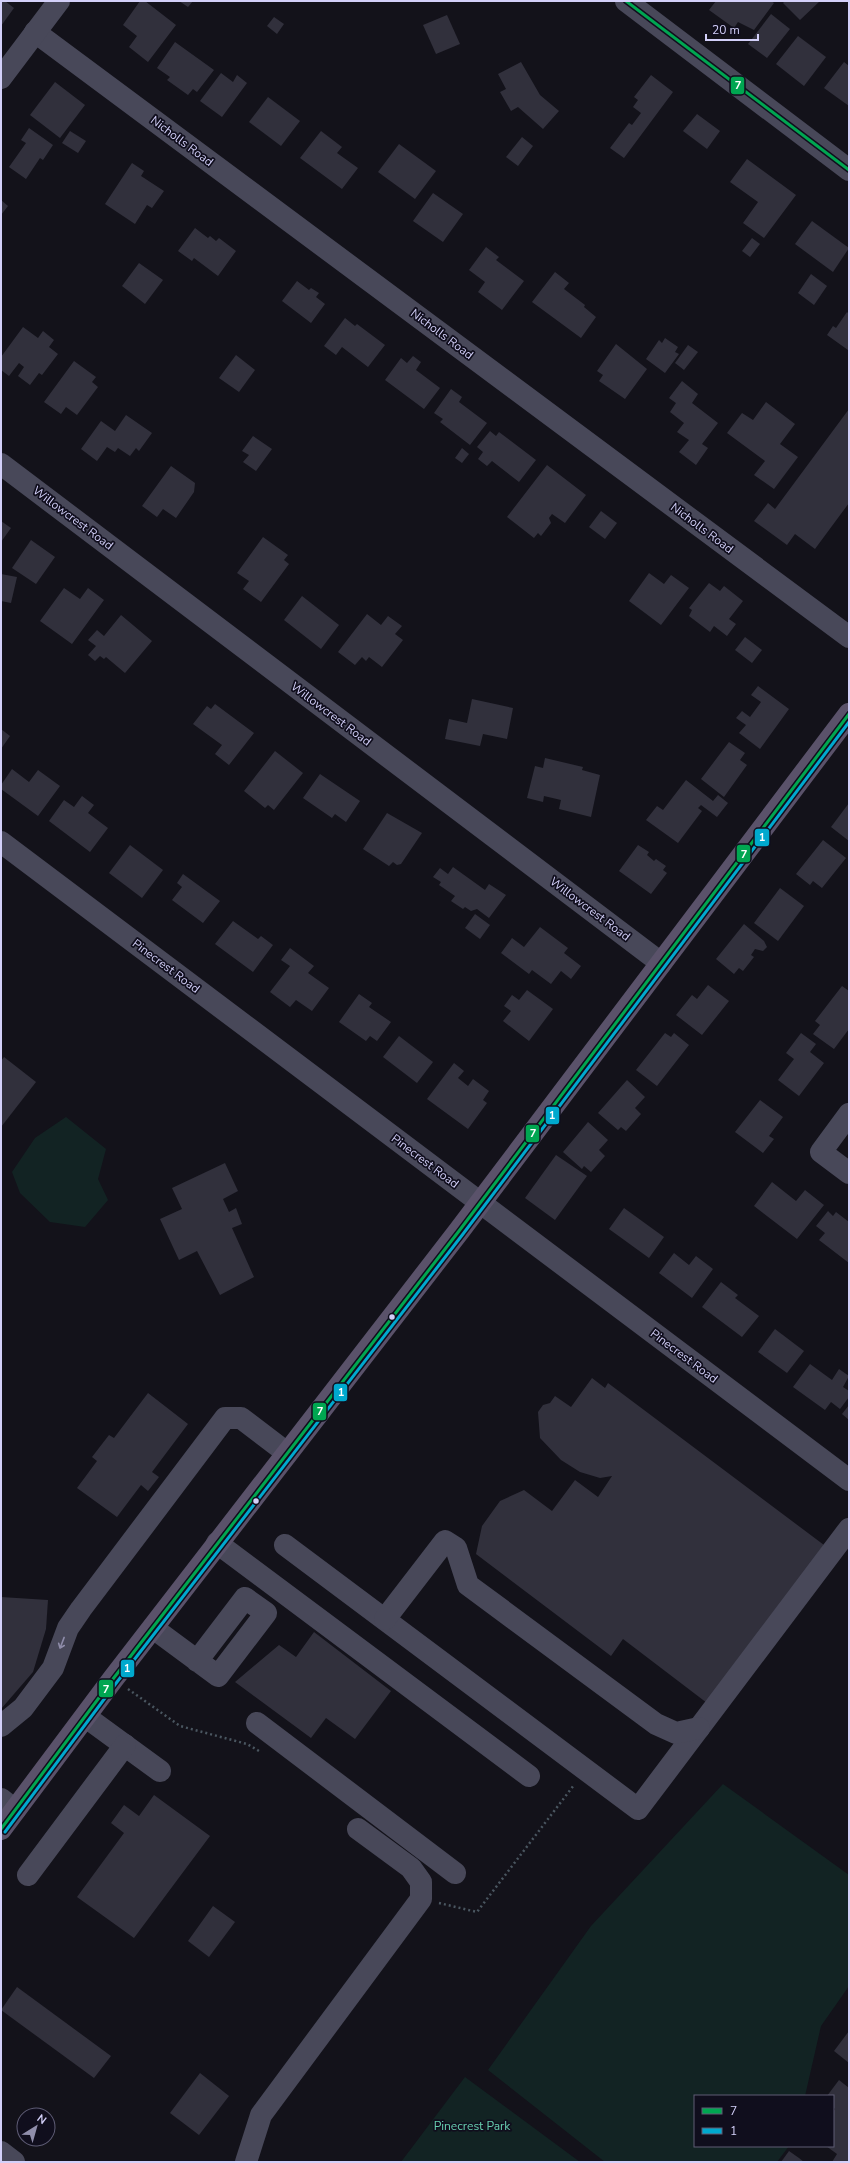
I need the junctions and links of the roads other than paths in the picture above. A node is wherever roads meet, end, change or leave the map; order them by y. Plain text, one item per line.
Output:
1 (59, 1) edge
2 (626, 1) edge
3 (35, 32) junction
4 (1, 78) edge
5 (849, 170) edge
6 (1, 464) edge
7 (849, 637) edge
8 (849, 714) edge
9 (1, 842) edge
10 (661, 963) junction
11 (849, 1114) edge
12 (849, 1173) edge
13 (480, 1203) junction
14 (287, 1453) junction
15 (849, 1480) edge
16 (849, 1529) edge
17 (217, 1543) junction
18 (285, 1545) dead end
19 (385, 1620) junction
20 (153, 1628) junction
21 (197, 1661) dead end
22 (86, 1717) junction
23 (257, 1723) dead end
24 (1, 1726) edge
25 (699, 1728) junction
26 (126, 1745) junction
27 (160, 1771) dead end
28 (529, 1776) dead end
29 (8, 1805) edge
30 (1, 1829) edge
31 (358, 1829) dead end
32 (455, 1873) dead end
33 (28, 1875) dead end
34 (1, 2152) edge
35 (14, 2162) edge
36 (246, 2162) edge

1 - 3 street
2 - 5 street
3 - 4 street
3 - 7 street, Nicholls Road
6 - 10 street, Willowcrest Road
8 - 10 main road
9 - 13 street, Pinecrest Road
10 - 13 main road
11 - 12 street
13 - 14 main road
13 - 15 street, Pinecrest Road
14 - 17 main road
14 -> 24 street
16 - 25 street
17 - 20 main road
17 - 28 street
18 - 19 street
19 - 25 street
19 - 25 street
20 - 21 street
20 - 22 main road
22 - 26 street
22 - 29 main road
23 - 32 street
26 - 27 street
26 - 33 street
29 - 30 main road
31 - 36 street
34 - 35 street

